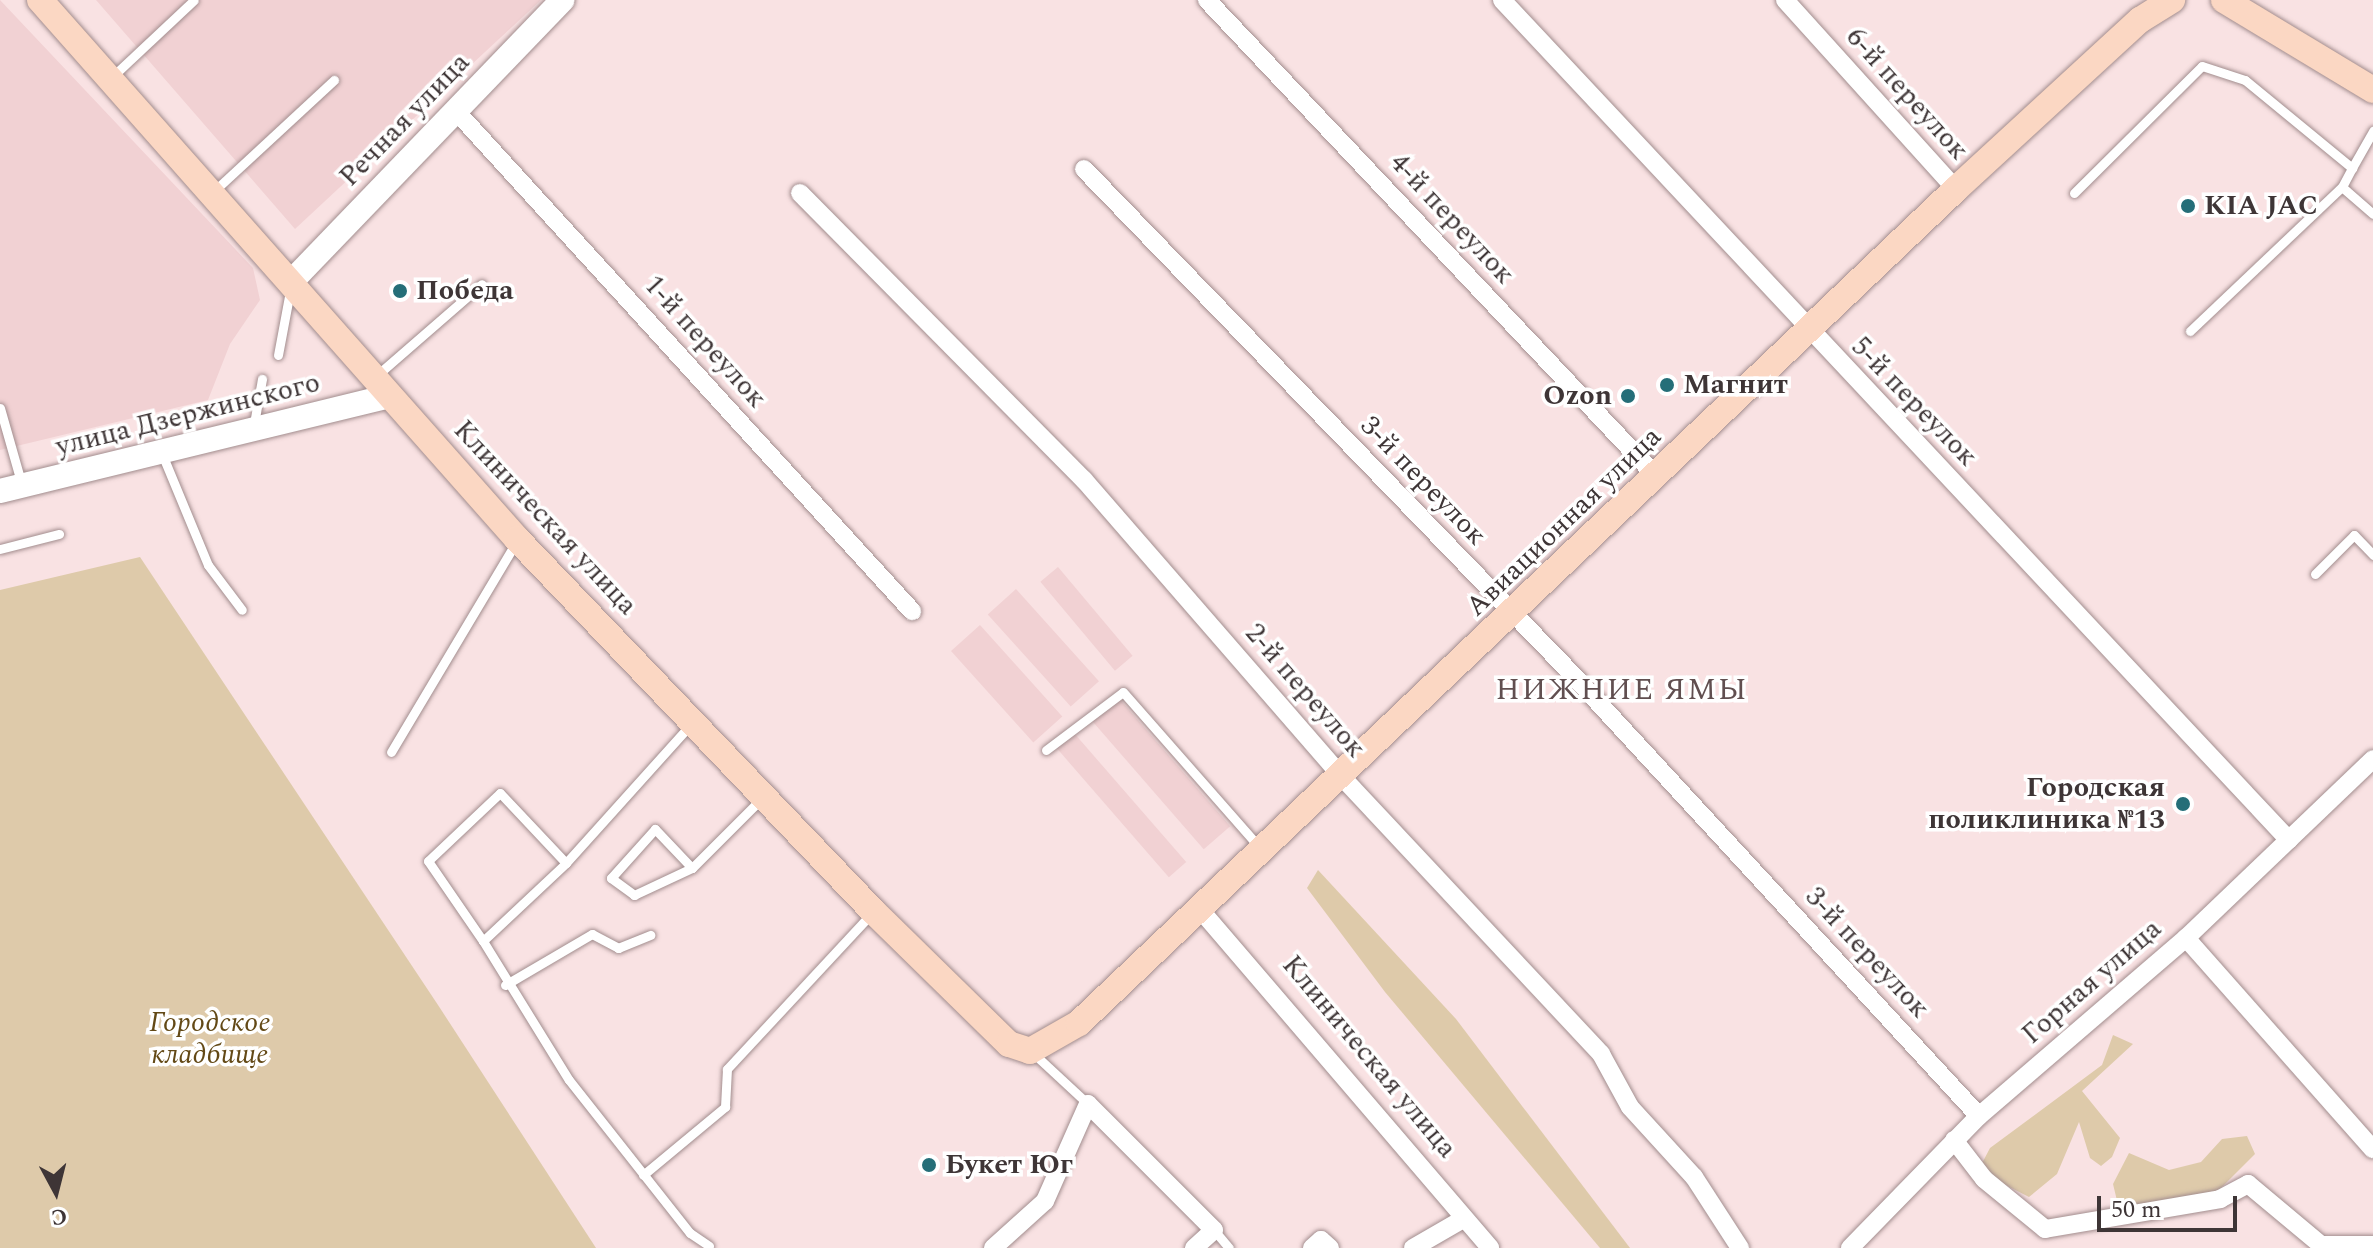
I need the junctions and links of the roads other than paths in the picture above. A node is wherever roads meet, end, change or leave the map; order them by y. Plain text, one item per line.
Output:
1 (40, 0) edge
2 (194, 0) edge
3 (562, 0) edge
4 (1207, 0) edge
5 (1502, 0) edge
6 (1785, 0) edge
7 (2172, 0) edge
8 (2224, 0) edge
9 (110, 79) junction
10 (334, 80) dead end
11 (2373, 90) edge
12 (456, 111) junction
13 (2373, 131) edge
14 (2352, 168) junction
15 (1084, 169) dead end
16 (2342, 187) junction
17 (1956, 189) junction
18 (212, 193) junction
19 (800, 193) dead end
20 (2074, 193) dead end
21 (2373, 214) edge
22 (292, 281) junction
23 (482, 284) dead end
24 (1807, 331) junction
25 (2190, 331) dead end
26 (278, 355) dead end
27 (262, 379) dead end
28 (382, 387) junction
29 (0, 408) edge
30 (253, 432) junction
31 (161, 453) junction
32 (1656, 476) junction
33 (11, 488) edge
34 (59, 534) dead end
35 (517, 539) junction
36 (0, 549) edge
37 (2373, 555) edge
38 (2315, 574) dead end
39 (242, 610) dead end
40 (912, 611) dead end
41 (1514, 617) junction
42 (693, 722) junction
43 (1046, 750) dead end
44 (391, 752) dead end
45 (2373, 759) edge
46 (1341, 776) junction
47 (764, 796) junction
48 (2289, 840) junction
49 (1260, 848) junction
50 (566, 863) junction
51 (692, 868) junction
52 (1198, 907) junction
53 (873, 911) junction
54 (651, 935) dead end
55 (2186, 938) junction
56 (483, 941) junction
57 (505, 985) junction
58 (1030, 1051) junction
59 (1088, 1104) junction
60 (1979, 1116) junction
61 (1954, 1140) junction
62 (2373, 1149) edge
63 (643, 1175) junction
64 (1463, 1219) junction
65 (1214, 1230) junction
66 (2373, 1245) edge
67 (709, 1246) dead end
68 (993, 1248) edge
69 (1194, 1248) edge
70 (1229, 1248) edge
71 (1312, 1248) edge
72 (1330, 1248) edge
73 (1413, 1248) edge
74 (1490, 1248) edge
75 (1740, 1248) edge
76 (1850, 1248) edge

1 - 9 main road, Клиническая улица
2 - 9 lane
3 - 12 street, Речная улица
4 - 32 street, 4-й переулок
5 - 24 street, 5-й переулок
6 - 17 street, 6-й переулок
7 - 17 main road, Авиационная улица
8 - 11 main road
9 - 18 main road, Клиническая улица
10 - 18 lane
12 - 22 street, Речная улица
12 - 40 street, 1-й переулок
13 - 14 lane
14 - 16 lane
14 - 20 lane
15 - 41 street, 3-й переулок
16 - 21 lane
16 - 25 lane
17 - 24 main road, Авиационная улица
18 - 22 main road, Клиническая улица
19 - 46 street, 2-й переулок
22 - 26 lane
22 - 28 main road, Клиническая улица
23 - 28 lane
24 - 32 main road, Авиационная улица
24 - 48 street, 5-й переулок
27 - 30 lane
28 - 30 street, улица Дзержинского
28 - 35 main road, Клиническая улица
29 - 33 lane
30 - 31 street, улица Дзержинского
31 - 33 street, улица Дзержинского
31 - 39 lane
32 - 41 main road, Авиационная улица
34 - 36 lane
35 - 42 main road, Клиническая улица
35 - 44 lane
37 - 38 lane
41 - 46 main road, Авиационная улица
41 - 60 street, 3-й переулок
42 - 47 main road, Клиническая улица
42 - 50 lane
43 - 49 lane
45 - 48 street, Горная улица
46 - 49 main road, Авиационная улица
46 - 75 street, 2-й переулок
47 - 51 lane
47 - 53 main road, Клиническая улица
48 - 55 street, Горная улица
49 - 52 main road, Авиационная улица
50 - 56 lane
50 - 56 lane
51 - 51 lane
52 - 58 main road, Авиационная улица
52 - 64 street, Клиническая улица
53 - 58 main road, Клиническая улица
53 - 63 lane
54 - 57 lane
55 - 60 street, Горная улица
55 - 62 street
56 - 57 lane
57 - 63 lane
58 - 59 lane
59 - 65 street
59 - 68 street
60 - 61 street, Горная улица
61 - 66 street
61 - 76 street, Горная улица
63 - 67 lane
64 - 73 street
64 - 74 street, Клиническая улица
65 - 69 street
65 - 70 lane
71 - 72 street

